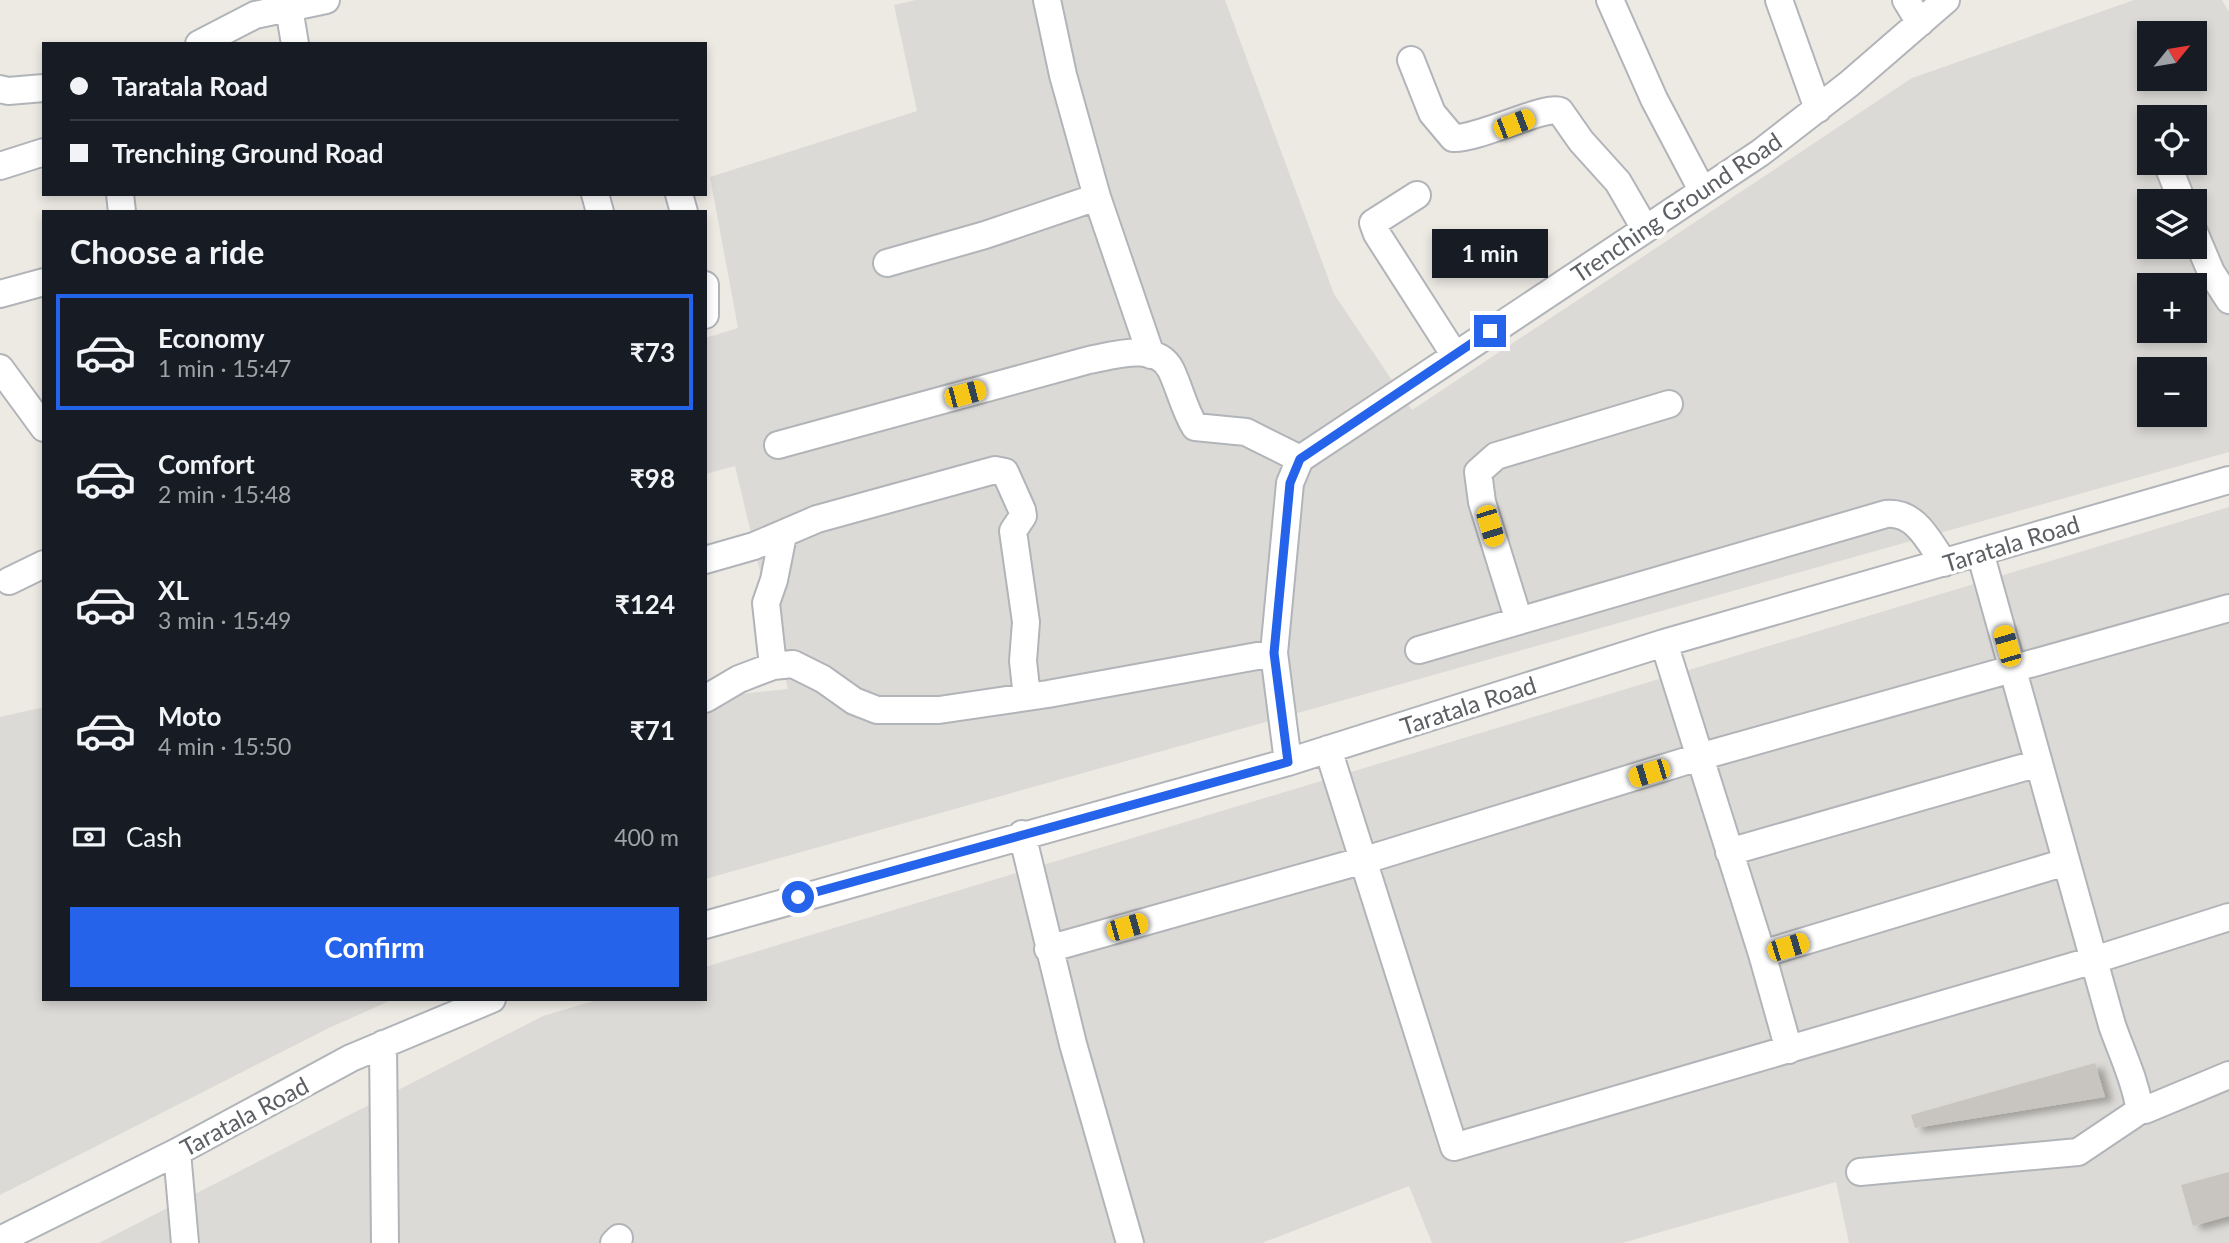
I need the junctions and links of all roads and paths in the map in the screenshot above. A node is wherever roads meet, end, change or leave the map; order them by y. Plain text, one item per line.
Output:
1 (326, 0) edge
2 (1047, 0) edge
3 (1610, 0) edge
4 (1779, 0) edge
5 (1906, 0) edge
6 (1946, 0) edge
7 (255, 7) edge
8 (289, 8) junction
9 (1920, 23) junction
10 (202, 42) edge
11 (295, 42) edge
12 (1411, 60) dead end
13 (42, 88) edge
14 (0, 89) edge
15 (1818, 109) junction
16 (42, 153) edge
17 (0, 166) edge
18 (1702, 190) junction
19 (1417, 195) dead end
20 (1097, 197) junction
21 (1644, 227) junction
22 (2205, 259) edge
23 (887, 263) dead end
24 (42, 283) edge
25 (0, 294) edge
26 (2229, 300) edge
27 (1454, 354) junction
28 (1151, 355) junction
29 (0, 368) edge
30 (1669, 404) dead end
31 (42, 425) edge
32 (778, 445) dead end
33 (1300, 459) junction
34 (2229, 480) edge
35 (783, 535) junction
36 (1980, 552) junction
37 (707, 559) edge
38 (1944, 563) junction
39 (42, 565) edge
40 (9, 582) dead end
41 (2229, 608) edge
42 (1519, 621) junction
43 (1664, 643) junction
44 (1419, 650) dead end
45 (1274, 653) junction
46 (773, 666) junction
47 (2014, 669) junction
48 (1027, 697) junction
49 (707, 698) edge
50 (1328, 749) junction
51 (1699, 757) junction
52 (1288, 762) junction
53 (2039, 763) junction
54 (1022, 834) junction
55 (1729, 852) junction
56 (1362, 861) junction
57 (2066, 862) junction
58 (2229, 917) edge
59 (707, 924) edge
60 (1048, 949) junction
61 (1762, 954) junction
62 (2094, 960) junction
63 (487, 1001) edge
64 (383, 1044) junction
65 (1789, 1050) junction
66 (2229, 1075) edge
67 (2142, 1109) junction
68 (177, 1152) junction
69 (1860, 1172) dead end
70 (0, 1240) edge
71 (186, 1243) edge
72 (385, 1243) edge
73 (1130, 1243) edge

1 - 8 street
2 - 20 street
3 - 18 street
4 - 15 street
5 - 9 street
6 - 9 street, Trenching Ground Road
7 - 8 street
7 - 10 street
8 - 11 street
9 - 15 street, Trenching Ground Road
12 - 21 street
13 - 14 street
15 - 18 street, Trenching Ground Road
16 - 17 street
18 - 21 street, Trenching Ground Road
19 - 27 street
20 - 23 street
20 - 28 street
21 - 27 street, Trenching Ground Road
22 - 26 street
24 - 25 street
27 - 33 street, Trenching Ground Road
28 - 32 street
28 - 33 street
29 - 31 street
30 - 42 street
33 - 45 street
34 - 36 street, Taratala Road
35 - 37 street
35 - 46 street
35 - 48 street
36 - 38 street, Taratala Road
36 - 47 street
38 - 42 street
38 - 43 street, Taratala Road
39 - 40 street
41 - 47 street
42 - 44 street
43 - 50 street, Taratala Road
43 - 51 street
45 - 48 street
45 - 52 street
46 - 48 street
46 - 49 street
47 - 51 street
47 - 53 street
50 - 52 street, Taratala Road
50 - 56 street
51 - 55 street
51 - 56 street
52 - 54 street, Taratala Road
53 - 55 street
53 - 57 street
54 - 59 street, Taratala Road
54 - 60 street
55 - 61 street
56 - 60 street
56 - 65 street
57 - 61 street
57 - 62 street
58 - 62 street
60 - 73 street
61 - 65 street
62 - 65 street
62 - 67 street
63 - 64 street, Taratala Road
64 - 68 street, Taratala Road
64 - 72 street
66 - 67 street
67 - 69 street
68 - 70 street, Taratala Road
68 - 71 street

